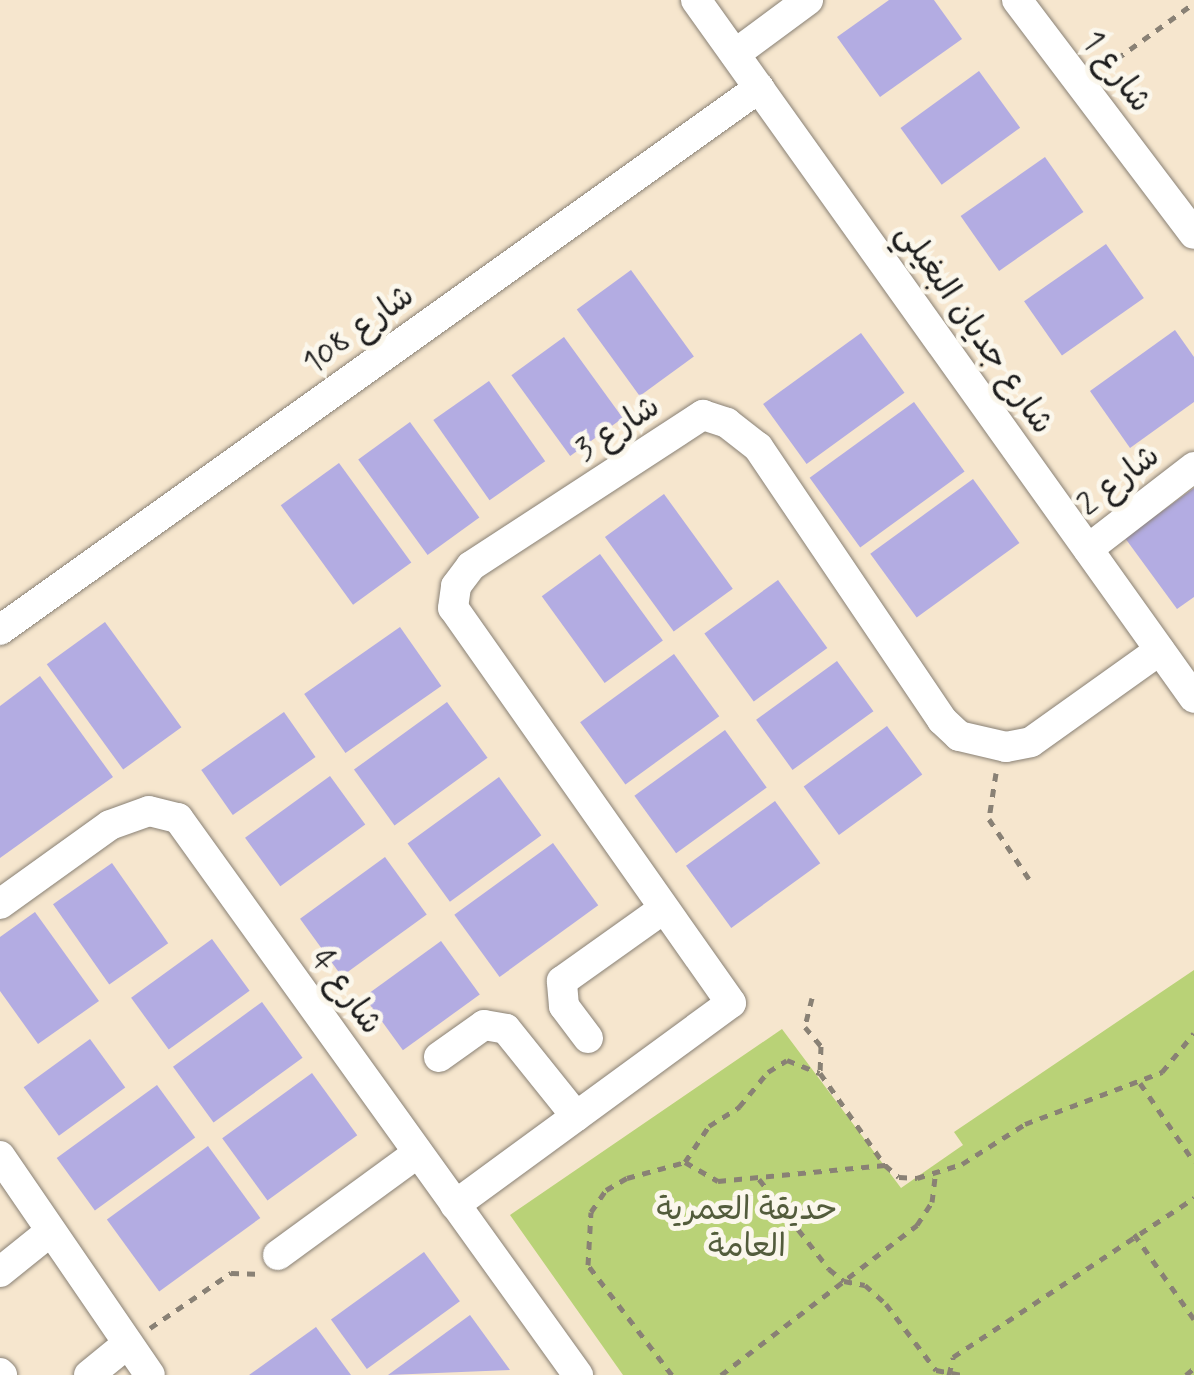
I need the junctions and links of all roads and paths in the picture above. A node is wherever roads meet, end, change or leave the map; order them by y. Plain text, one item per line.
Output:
1 (696, 0) edge
2 (808, 0) edge
3 (1018, 0) edge
4 (1194, 3) edge
5 (735, 54) junction
6 (1082, 85) junction
7 (759, 88) junction
8 (1194, 234) edge
9 (1194, 467) edge
10 (1088, 550) junction
11 (0, 630) edge
12 (1160, 650) junction
13 (1194, 698) edge
14 (1006, 748) junction
15 (1028, 878) dead end
16 (0, 904) edge
17 (662, 910) junction
18 (812, 998) dead end
19 (1194, 1033) edge
20 (588, 1038) dead end
21 (438, 1056) dead end
22 (820, 1073) junction
23 (1140, 1083) junction
24 (576, 1116) junction
25 (418, 1153) junction
26 (685, 1162) junction
27 (1194, 1162) edge
28 (2, 1165) edge
29 (885, 1165) junction
30 (935, 1176) junction
31 (760, 1179) junction
32 (1194, 1198) edge
33 (455, 1205) junction
34 (51, 1230) junction
35 (1134, 1234) junction
36 (278, 1255) joint
37 (0, 1272) edge
38 (844, 1281) junction
39 (1194, 1319) edge
40 (127, 1344) junction
41 (1194, 1368) edge
42 (949, 1372) edge
43 (88, 1375) edge
44 (150, 1375) edge
45 (578, 1375) edge
46 (672, 1375) edge
47 (722, 1375) edge
48 (962, 1375) edge
49 (1186, 1375) edge

1 - 5 street, شارع جديان البغيلي
2 - 5 street
3 - 6 street, شارع 1
4 - 6 path
5 - 7 street, شارع جديان البغيلي
6 - 8 street, شارع 1
7 - 10 street, شارع جديان البغيلي
7 - 11 street, شارع 108
9 - 10 street, شارع 2
10 - 12 street, شارع جديان البغيلي
12 - 13 street, شارع جديان البغيلي
12 - 14 street
14 - 15 path
14 - 17 street, شارع 3
16 - 25 street, شارع 4
17 - 20 street
17 - 24 street, شارع 3
18 - 22 path
19 - 23 path
21 - 24 street
22 - 26 path
22 - 29 path
23 - 27 path
23 - 30 path
24 - 33 street
25 - 33 street, شارع 4
25 - 36 street
26 - 31 path
26 - 46 path
28 - 34 street
29 - 30 path
29 - 31 path
30 - 38 path
31 - 38 path
32 - 35 path
33 - 45 street, شارع 4
34 - 37 street
34 - 40 street
35 - 39 path
35 - 42 path
36 - 40 path
38 - 42 path
38 - 47 path
40 - 43 street
40 - 44 street
41 - 49 path
42 - 48 path

